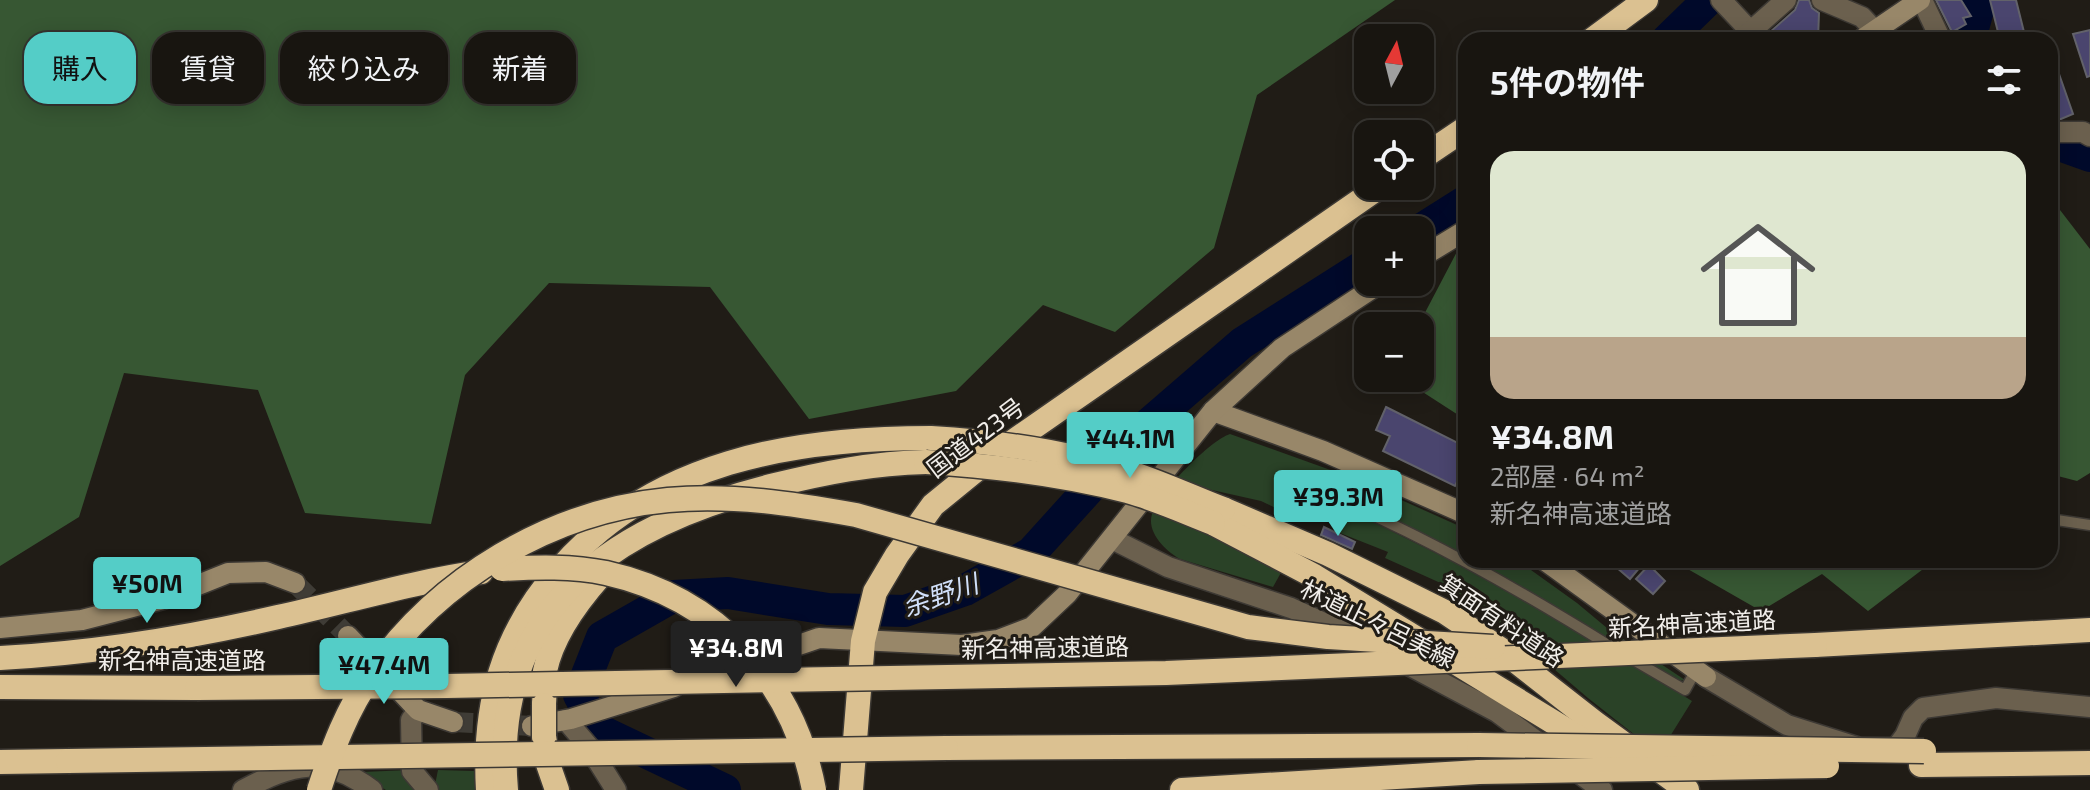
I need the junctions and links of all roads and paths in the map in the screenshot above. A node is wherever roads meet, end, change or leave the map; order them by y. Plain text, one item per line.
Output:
1 (1646, 0) edge
2 (1721, 0) edge
3 (1786, 0) edge
4 (1822, 0) edge
5 (1921, 0) edge
6 (1603, 32) edge
7 (1743, 32) edge
8 (1750, 32) edge
9 (1867, 32) edge
10 (1874, 32) edge
11 (1937, 32) edge
12 (2088, 131) edge
13 (2058, 132) edge
14 (1458, 133) edge
15 (1434, 150) edge
16 (1361, 200) edge
17 (1458, 235) edge
18 (1434, 249) edge
19 (1361, 296) edge
20 (1213, 411) junction
21 (928, 450) junction
22 (1318, 491) dead end
23 (1458, 510) edge
24 (677, 515) junction
25 (1218, 516) junction
26 (2058, 520) edge
27 (2090, 525) edge
28 (1112, 539) junction
29 (1458, 558) edge
30 (1479, 568) edge
31 (1555, 568) edge
32 (295, 583) tunnel mouth
33 (0, 628) edge
34 (2090, 630) edge
35 (348, 636) tunnel mouth
36 (863, 641) junction
37 (1586, 656) junction
38 (0, 658) edge
39 (1701, 673) junction
40 (0, 687) edge
41 (2090, 707) edge
42 (418, 710) junction
43 (568, 720) junction
44 (453, 722) tunnel mouth
45 (540, 722) junction
46 (2090, 756) edge
47 (1922, 758) junction
48 (0, 762) edge
49 (2090, 763) edge
50 (243, 790) edge
51 (319, 790) edge
52 (372, 790) edge
53 (428, 790) edge
54 (488, 790) edge
55 (506, 790) edge
56 (557, 790) edge
57 (616, 790) edge
58 (814, 790) edge
59 (851, 790) edge
60 (1182, 790) edge
61 (1602, 790) edge
62 (1662, 790) edge
63 (1687, 790) edge

1 - 6 highway
2 - 7 street
3 - 8 street
4 - 9 street
5 - 10 street
5 - 11 street
12 - 13 street
14 - 15 highway
16 - 36 highway, 国道423号
17 - 18 street
19 - 20 street
20 - 23 street
20 - 28 street
21 - 24 highway
21 - 25 highway, bridge
21 - 54 highway
22 - 29 lane
24 - 45 highway
24 - 55 highway
25 - 62 highway
25 - 63 highway, 箕面有料道路
26 - 27 lane
28 - 36 street
28 - 61 street, 林道止々呂美線
30 - 39 lane
31 - 39 street
32 - 33 street
34 - 37 highway, 新名神高速道路, bridge
35 - 42 street
36 - 43 street
36 - 59 highway, 国道423号
37 - 40 highway, 新名神高速道路, bridge
37 - 51 highway, bridge
38 - 58 highway, bridge
39 - 41 street
42 - 44 street
42 - 53 street
43 - 45 street
43 - 57 street
45 - 56 highway
46 - 47 highway
47 - 48 highway, bridge
47 - 49 highway
47 - 60 highway, bridge
50 - 52 street

